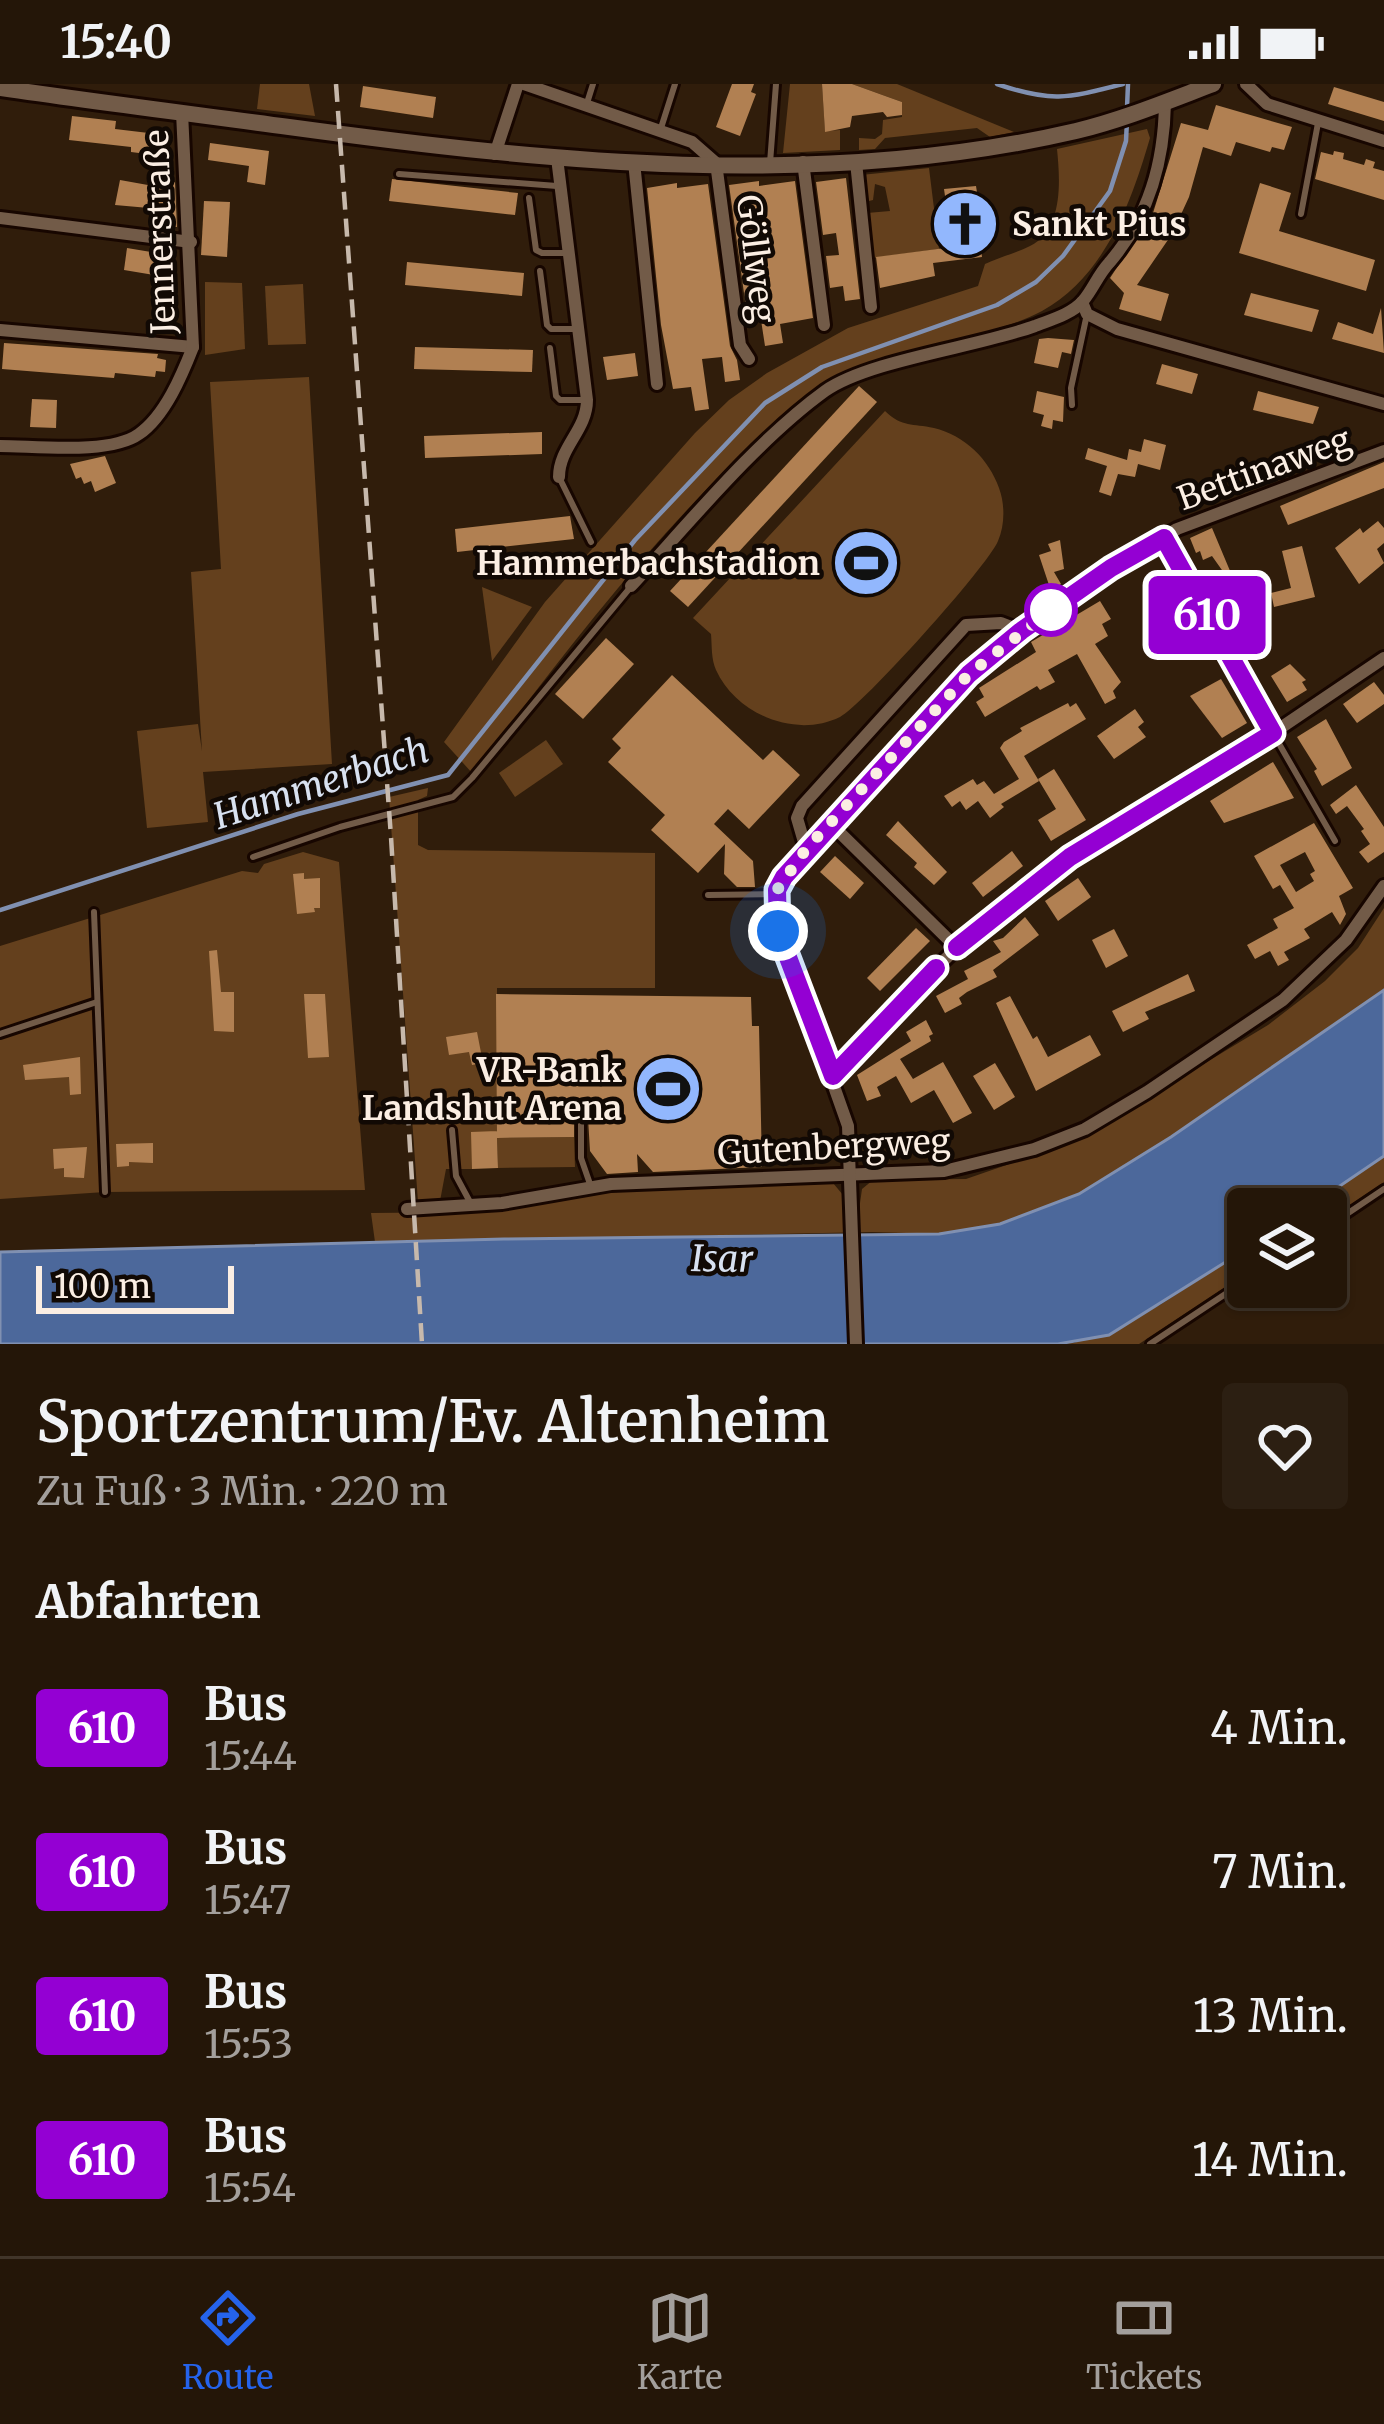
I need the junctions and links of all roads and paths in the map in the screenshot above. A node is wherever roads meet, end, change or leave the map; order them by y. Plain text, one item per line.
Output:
1 (521, 84) edge
2 (593, 84) edge
3 (675, 84) edge
4 (776, 84) edge
5 (1213, 84) edge
6 (1246, 84) edge
7 (0, 88) edge
8 (81, 92) edge
9 (1165, 103) junction
10 (586, 105) junction
11 (182, 112) junction
12 (1318, 123) junction
13 (660, 131) junction
14 (1384, 141) edge
15 (495, 154) junction
16 (557, 158) junction
17 (634, 162) junction
18 (803, 162) junction
19 (856, 162) junction
20 (716, 163) junction
21 (770, 163) junction
22 (399, 174) dead end
23 (559, 186) junction
24 (529, 198) dead end
25 (1301, 214) dead end
26 (0, 218) edge
27 (190, 242) junction
28 (568, 253) junction
29 (540, 271) dead end
30 (871, 307) dead end
31 (1084, 308) junction
32 (824, 325) dead end
33 (579, 329) junction
34 (0, 330) edge
35 (194, 347) junction
36 (550, 347) dead end
37 (748, 359) dead end
38 (657, 384) dead end
39 (587, 400) junction
40 (1384, 404) edge
41 (1072, 405) dead end
42 (0, 446) edge
43 (1384, 452) edge
44 (559, 477) joint
45 (1164, 538) junction
46 (591, 542) dead end
47 (631, 586) joint
48 (1021, 631) junction
49 (1384, 658) edge
50 (1273, 733) junction
51 (830, 823) junction
52 (1335, 841) dead end
53 (806, 849) junction
54 (253, 857) dead end
55 (1384, 886) edge
56 (777, 894) junction
57 (708, 895) dead end
58 (94, 912) dead end
59 (957, 947) junction
60 (97, 1002) junction
61 (0, 1034) edge
62 (833, 1076) junction
63 (581, 1118) dead end
64 (452, 1130) dead end
65 (852, 1174) junction
66 (592, 1187) junction
67 (1384, 1190) edge
68 (105, 1192) dead end
69 (471, 1206) junction
70 (407, 1209) dead end
71 (1347, 1214) edge
72 (1227, 1293) edge
73 (856, 1344) edge
74 (1150, 1344) edge

1 - 10 street
1 - 15 street
2 - 10 lane
3 - 13 lane
4 - 21 lane
5 - 9 street
6 - 12 street
7 - 8 street
8 - 11 street
9 - 19 street
9 - 31 street
10 - 13 street
11 - 15 street
11 - 27 street, Jennerstraße
12 - 14 street
12 - 25 lane
13 - 20 street
15 - 16 street
16 - 17 street
16 - 23 street
17 - 20 street
17 - 38 street
18 - 19 street
18 - 21 street
18 - 32 street
19 - 30 street
20 - 21 street
20 - 37 street, Göllweg
22 - 23 lane
23 - 28 street
24 - 28 lane
26 - 27 street
27 - 35 street, Jennerstraße
28 - 33 street
29 - 33 lane
31 - 40 street
31 - 41 lane
31 - 47 street
33 - 39 street
34 - 35 street
35 - 42 street, Jennerstraße
36 - 39 lane
39 - 44 street
43 - 45 street, Bettinaweg
44 - 46 lane
45 - 48 street, Bettinaweg
45 - 50 street
47 - 54 lane
48 - 51 street, Bettinaweg
48 - 53 street
49 - 50 street
50 - 52 lane
50 - 59 street
51 - 53 street, Bettinaweg
51 - 59 street
53 - 56 street, Bettinaweg
55 - 65 street, Gutenbergweg
56 - 57 lane
56 - 62 street
58 - 60 lane
59 - 62 street
60 - 61 lane
60 - 68 lane
62 - 65 street
63 - 66 lane
64 - 69 lane
65 - 66 street, Gutenbergweg
65 - 73 street
66 - 69 street, Gutenbergweg
67 - 71 lane
69 - 70 street, Gutenbergweg
72 - 74 lane

